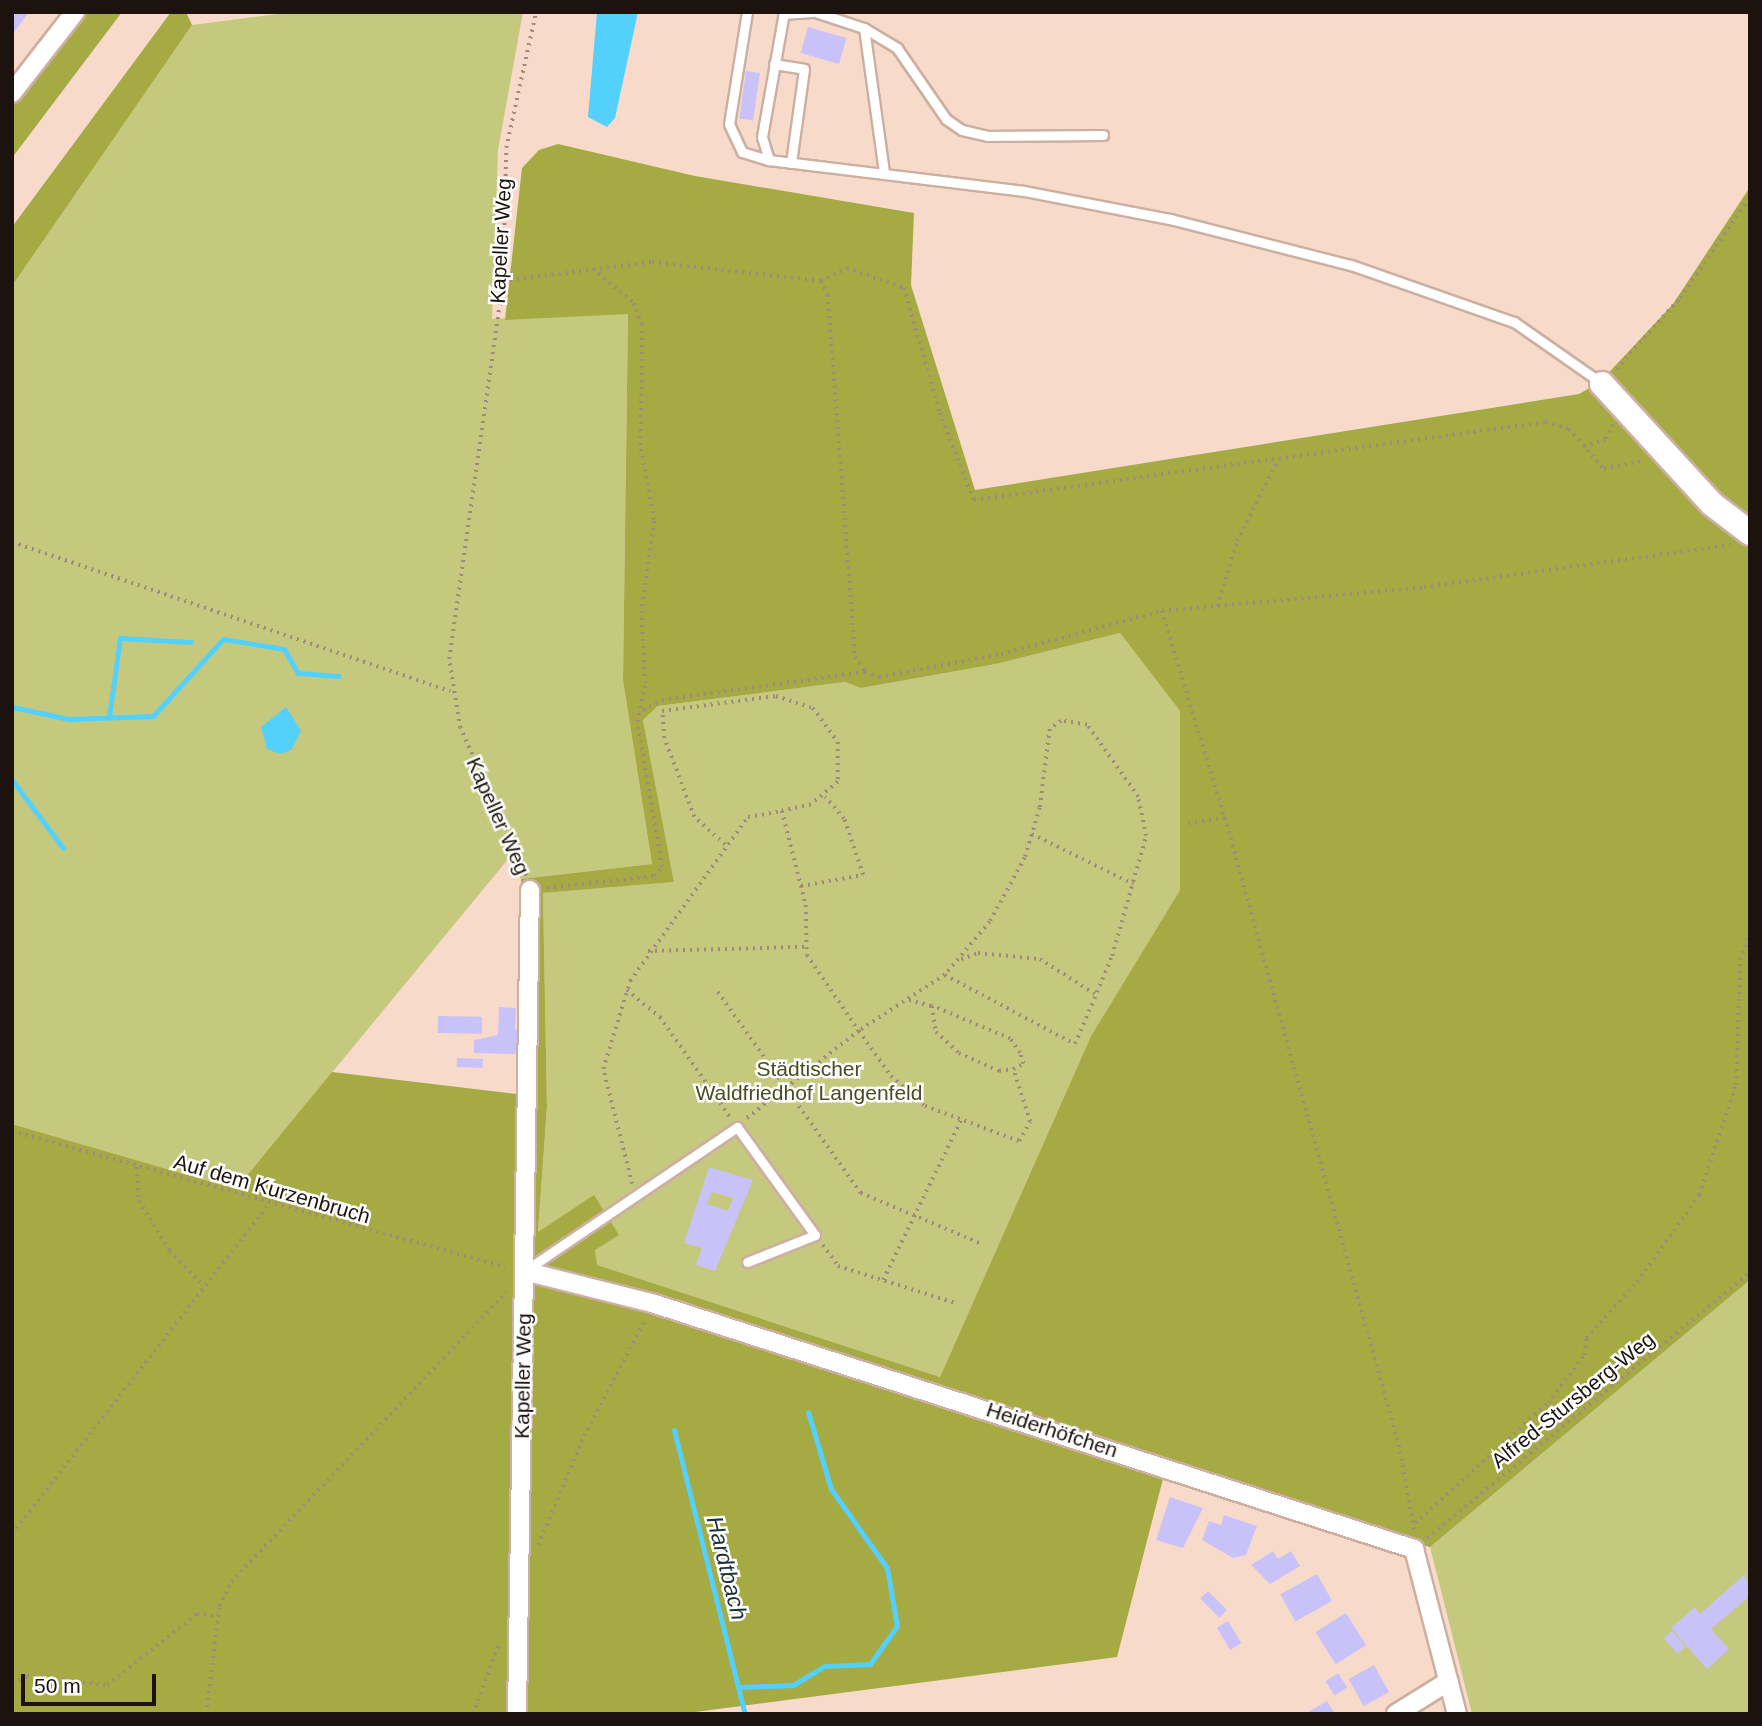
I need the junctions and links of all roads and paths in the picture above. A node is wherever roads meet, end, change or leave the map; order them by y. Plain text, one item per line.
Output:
1 (75, 12) edge
2 (536, 12) edge
3 (747, 12) edge
4 (813, 12) edge
5 (783, 13) edge
6 (864, 28) junction
7 (774, 64) junction
8 (12, 93) edge
9 (1103, 135) dead end
10 (769, 160) junction
11 (791, 163) junction
12 (884, 172) junction
13 (1750, 197) edge
14 (590, 267) junction
15 (502, 281) junction
16 (821, 281) junction
17 (1602, 384) junction
18 (1619, 404) junction
19 (1582, 446) junction
20 (1664, 453) junction
21 (1278, 460) junction
22 (1744, 538) edge
23 (12, 542) edge
24 (1217, 606) junction
25 (1162, 611) junction
26 (865, 672) junction
27 (450, 691) junction
28 (643, 709) junction
29 (825, 797) junction
30 (782, 811) junction
31 (1225, 818) junction
32 (1188, 824) dead end
33 (1032, 834) junction
34 (725, 845) junction
35 (1133, 884) junction
36 (801, 886) junction
37 (530, 890) junction
38 (1750, 932) edge
39 (806, 947) junction
40 (648, 950) junction
41 (959, 959) junction
42 (945, 975) junction
43 (627, 990) junction
44 (718, 992) dead end
45 (1096, 995) junction
46 (907, 1000) junction
47 (932, 1006) junction
48 (859, 1031) junction
49 (1013, 1069) junction
50 (785, 1086) junction
51 (961, 1120) junction
52 (737, 1127) junction
53 (12, 1131) edge
54 (137, 1167) junction
55 (633, 1197) junction
56 (268, 1205) junction
57 (915, 1215) junction
58 (815, 1235) junction
59 (980, 1243) dead end
60 (747, 1262) dead end
61 (524, 1271) junction
62 (1750, 1273) edge
63 (883, 1280) junction
64 (203, 1285) junction
65 (955, 1303) dead end
66 (654, 1304) junction
67 (1415, 1522) junction
68 (12, 1534) edge
69 (1414, 1549) junction
70 (535, 1551) dead end
71 (218, 1616) junction
72 (501, 1639) dead end
73 (1449, 1681) junction
74 (12, 1684) edge
75 (206, 1714) edge
76 (473, 1714) edge
77 (517, 1714) edge
78 (1396, 1714) edge
79 (1457, 1714) edge

1 - 8 street
2 - 15 path, Kapeller Weg
3 - 10 lane
4 - 5 lane
4 - 6 lane
5 - 7 lane
6 - 9 lane
6 - 12 lane
7 - 10 lane
7 - 11 lane
10 - 11 lane
11 - 12 lane
12 - 17 lane
13 - 17 path
14 - 15 path
14 - 16 path
14 - 28 path
15 - 27 path, Kapeller Weg
16 - 21 path
16 - 26 path
17 - 18 street
18 - 19 path
18 - 20 street
19 - 20 path
19 - 21 path
20 - 22 street
21 - 24 path
22 - 24 path
23 - 27 path
24 - 25 path
25 - 26 path
25 - 31 path
26 - 28 path
27 - 37 path, Kapeller Weg
28 - 37 path
29 - 30 path
29 - 34 path
29 - 36 path
30 - 34 path
30 - 36 path
31 - 32 path
31 - 67 path
33 - 35 path
33 - 35 path
33 - 41 path
34 - 40 path
35 - 45 path
36 - 39 path
37 - 61 street, Kapeller Weg
38 - 67 path
39 - 40 path
39 - 48 path
40 - 43 path
41 - 42 path
41 - 45 path
42 - 45 path
42 - 46 path
43 - 52 path
43 - 55 path
44 - 50 path
46 - 47 path
46 - 48 path
47 - 49 path
47 - 49 path
48 - 50 path
48 - 51 path
49 - 51 path
50 - 52 path
50 - 57 path
51 - 57 path
52 - 55 lane
52 - 58 lane
53 - 54 path, Auf dem Kurzenbruch
54 - 56 path, Auf dem Kurzenbruch
54 - 64 path
55 - 61 lane
56 - 61 path, Auf dem Kurzenbruch
56 - 64 path
57 - 59 path
57 - 63 path
58 - 60 lane
58 - 63 path
61 - 66 street, Heiderhöfchen
61 - 71 path
61 - 77 street, Kapeller Weg
62 - 69 path, Alfred-Stursberg-Weg
63 - 65 path
64 - 68 path
66 - 69 street, Heiderhöfchen
66 - 70 path
67 - 69 path
69 - 73 street
71 - 74 path
71 - 75 path
72 - 76 path
73 - 78 street
73 - 79 street

